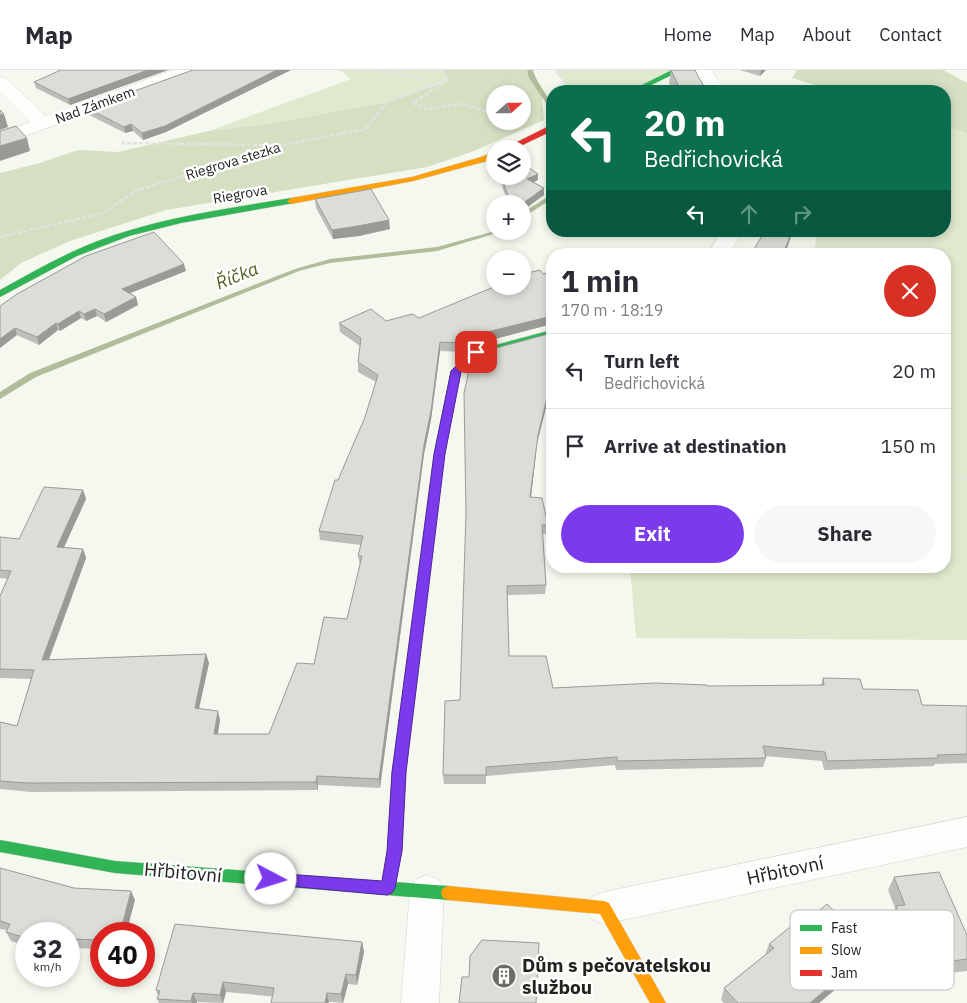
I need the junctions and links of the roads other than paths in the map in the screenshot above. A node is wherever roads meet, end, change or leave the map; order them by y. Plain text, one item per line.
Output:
1 (190, 70) edge
2 (678, 70) edge
3 (702, 70) edge
4 (0, 82) edge
5 (647, 85) edge
6 (713, 85) edge
7 (43, 124) junction
8 (546, 131) edge
9 (0, 138) edge
10 (526, 140) edge
11 (486, 158) edge
12 (729, 237) edge
13 (722, 248) edge
14 (0, 294) edge
15 (546, 334) edge
16 (967, 832) edge
17 (0, 846) edge
18 (387, 888) junction
19 (427, 891) junction
20 (604, 908) junction
21 (420, 1003) edge
22 (658, 1003) edge

1 - 7 street, Nad Zámkem
2 - 5 street
3 - 6 street
4 - 7 street
7 - 9 street, Nad Zámkem
8 - 10 street
11 - 14 street, Riegrova
12 - 13 street
15 - 18 street
16 - 20 street, Hřbitovní
17 - 18 street, Hřbitovní
18 - 19 street, Hřbitovní
19 - 20 street, Hřbitovní
19 - 21 street
20 - 22 street

